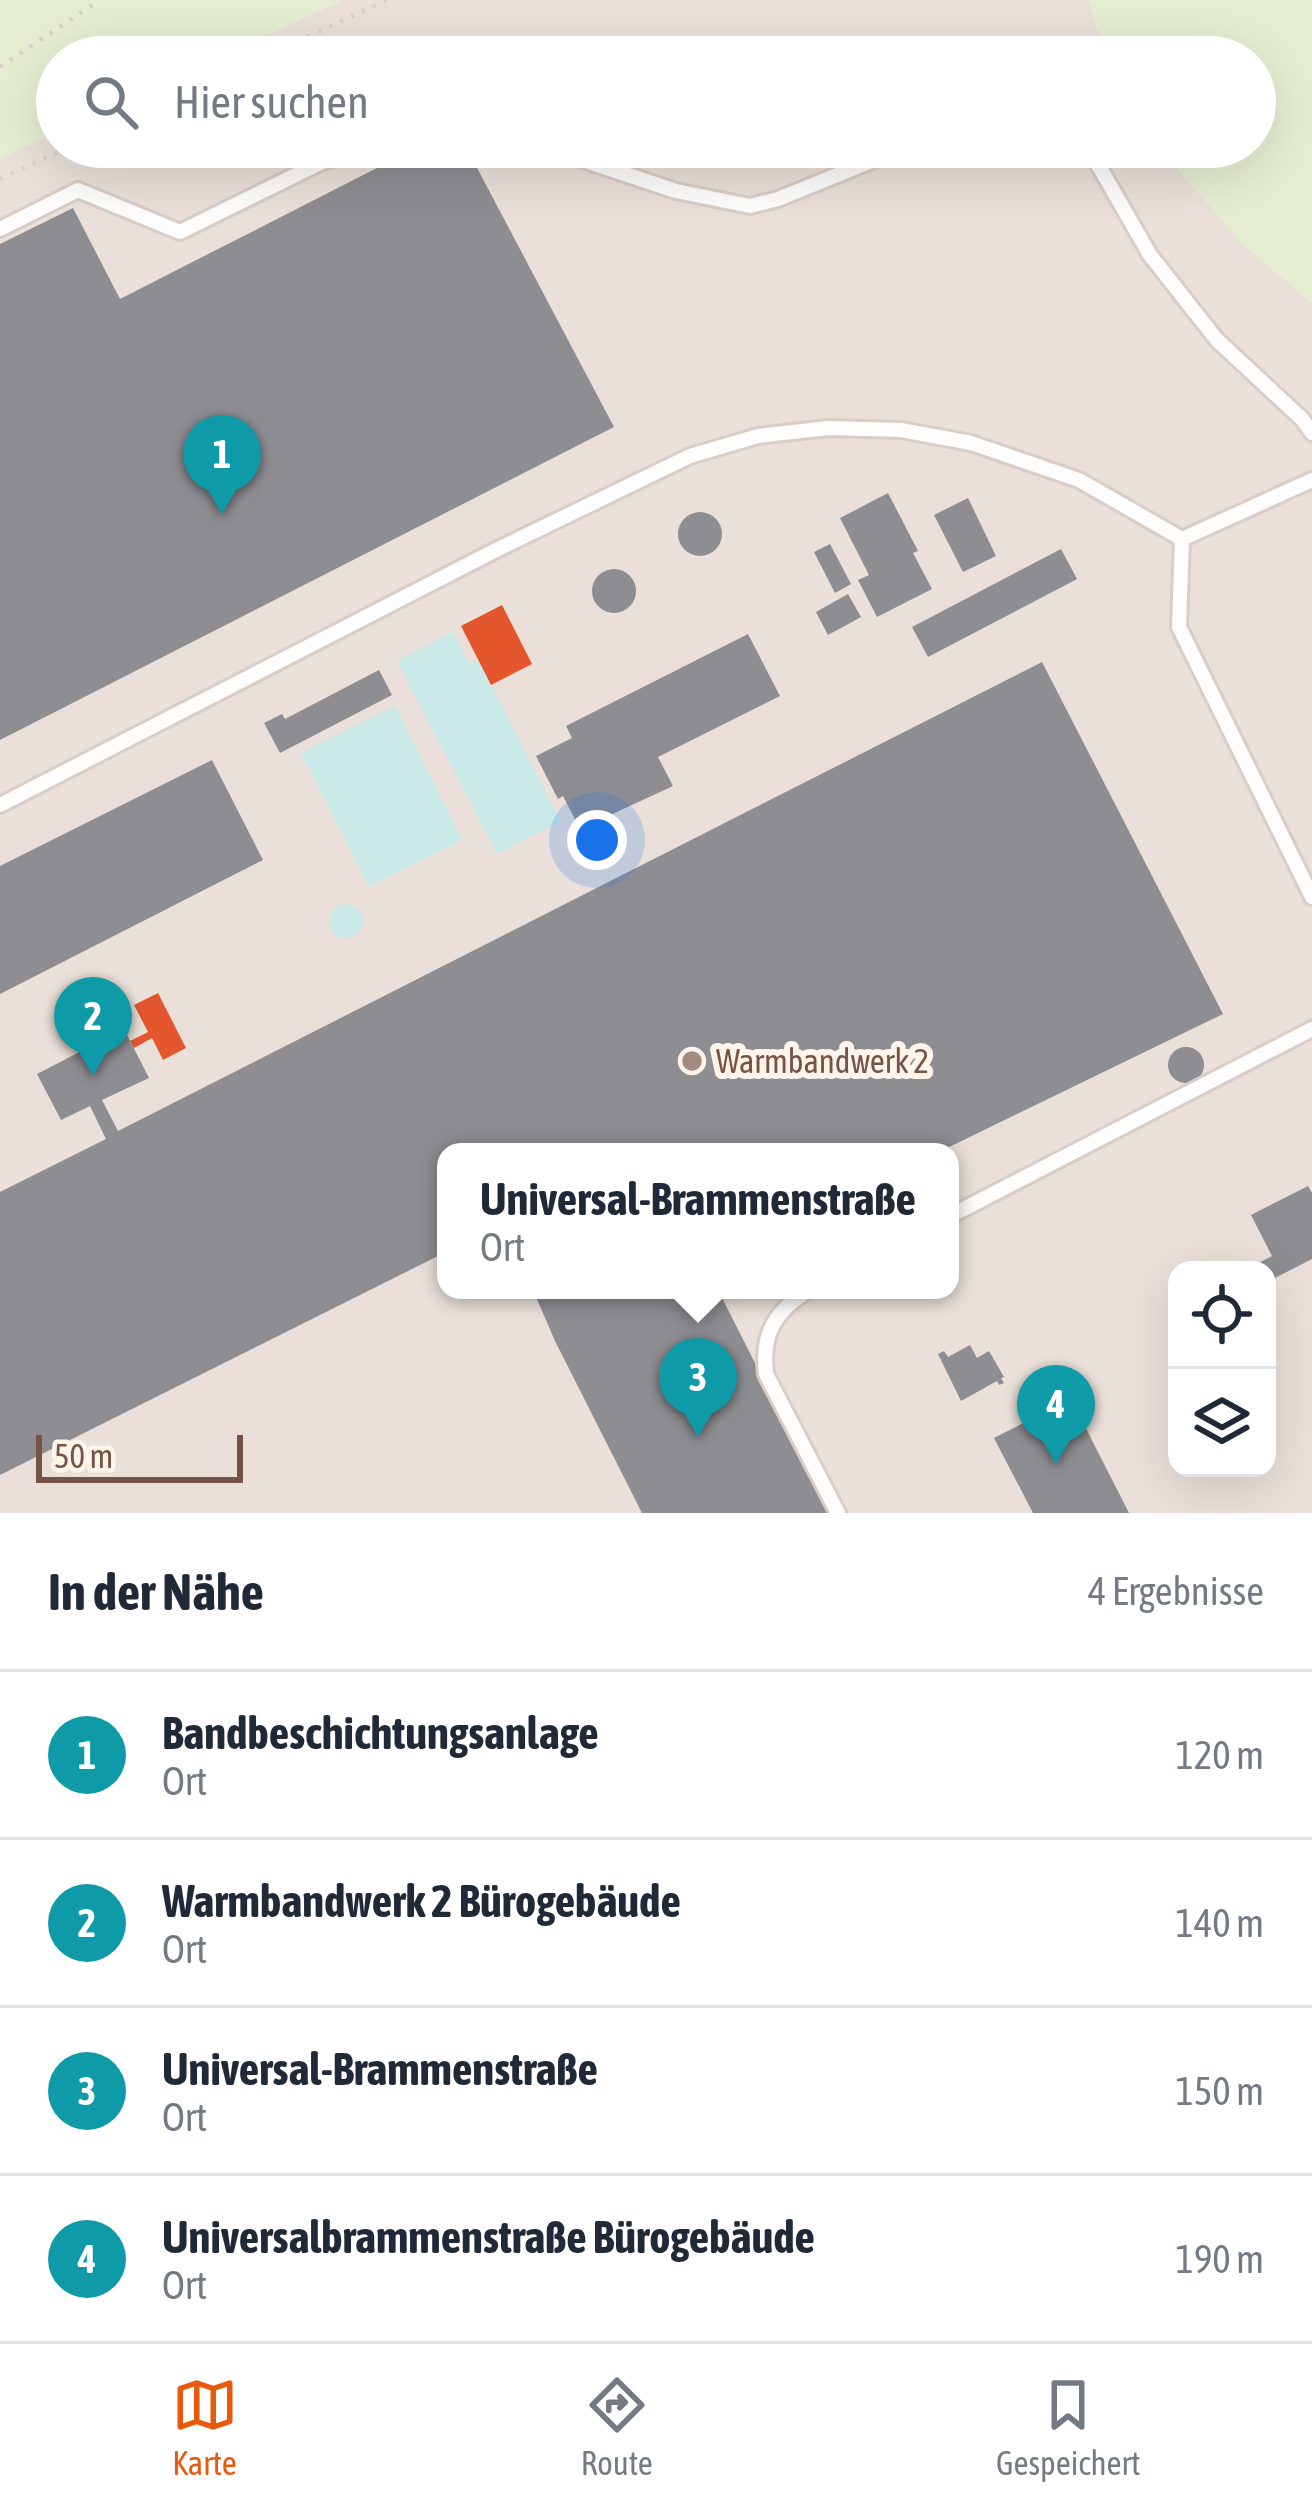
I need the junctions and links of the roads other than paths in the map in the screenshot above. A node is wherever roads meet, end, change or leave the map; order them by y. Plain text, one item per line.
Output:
1 (310, 168) edge
2 (607, 168) edge
3 (854, 168) edge
4 (1100, 168) edge
5 (0, 229) edge
6 (1312, 433) edge
7 (1312, 480) edge
8 (1182, 538) junction
9 (0, 805) edge
10 (1312, 897) edge
11 (1312, 1029) edge
12 (959, 1211) edge
13 (797, 1299) edge
14 (838, 1513) edge

1 - 5 lane
2 - 3 lane
4 - 6 lane
7 - 8 lane
8 - 9 lane
8 - 10 lane
11 - 12 lane
13 - 14 lane

